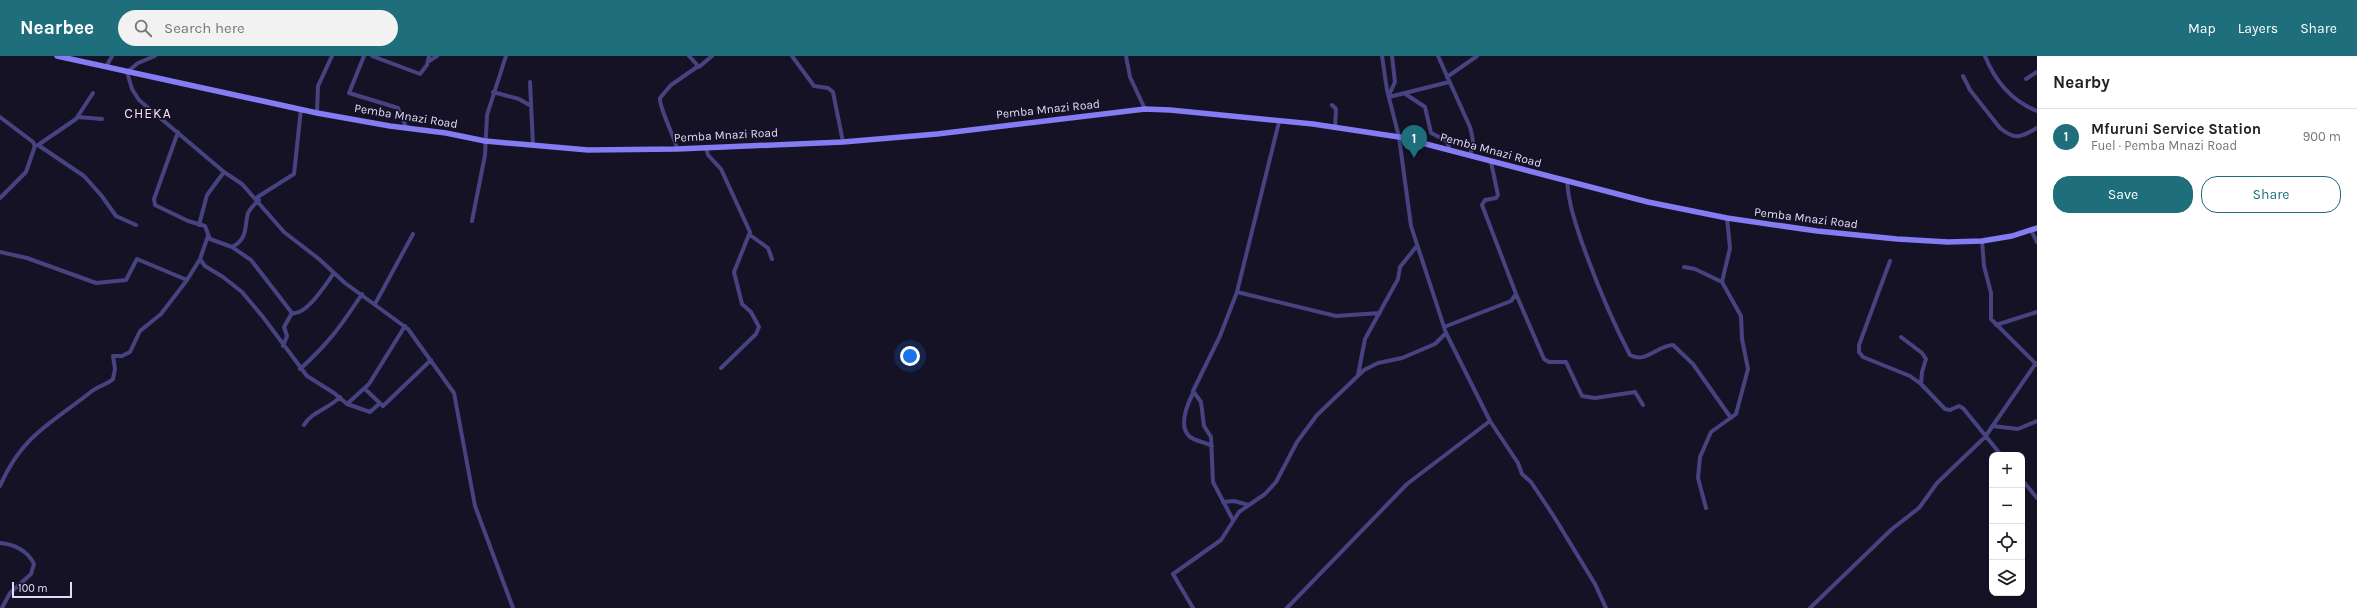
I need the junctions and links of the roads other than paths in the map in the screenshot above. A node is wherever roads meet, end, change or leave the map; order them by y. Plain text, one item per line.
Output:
1 (57, 56) edge
2 (112, 56) edge
3 (155, 56) edge
4 (332, 56) edge
5 (364, 56) edge
6 (372, 56) edge
7 (437, 56) edge
8 (506, 56) edge
9 (689, 56) edge
10 (712, 56) edge
11 (792, 56) edge
12 (1126, 56) edge
13 (1382, 56) edge
14 (1392, 56) edge
15 (1438, 56) edge
16 (1477, 56) edge
17 (1984, 56) edge
18 (429, 58) edge
19 (106, 67) junction
20 (697, 67) junction
21 (127, 72) junction
22 (2037, 72) edge
23 (1963, 76) dead end
24 (1447, 77) junction
25 (2026, 79) dead end
26 (530, 82) dead end
27 (1449, 82) junction
28 (492, 92) junction
29 (93, 93) dead end
30 (1404, 93) junction
31 (1389, 96) junction
32 (1332, 105) dead end
33 (531, 106) junction
34 (301, 109) junction
35 (1145, 109) junction
36 (2037, 111) edge
37 (317, 113) junction
38 (0, 117) edge
39 (78, 117) junction
40 (102, 119) dead end
41 (1279, 122) junction
42 (406, 127) junction
43 (1335, 128) junction
44 (2037, 128) edge
45 (178, 132) junction
46 (1399, 137) junction
47 (485, 141) junction
48 (843, 142) junction
49 (36, 144) junction
50 (534, 145) junction
51 (706, 147) junction
52 (677, 149) junction
53 (1450, 151) junction
54 (1469, 156) junction
55 (1491, 162) junction
56 (224, 172) junction
57 (1567, 180) junction
58 (0, 198) edge
59 (257, 199) junction
60 (1727, 218) junction
61 (472, 221) dead end
62 (136, 225) dead end
63 (199, 225) junction
64 (2034, 229) edge
65 (413, 234) dead end
66 (750, 235) junction
67 (208, 236) junction
68 (1982, 241) junction
69 (2037, 242) edge
70 (232, 247) junction
71 (1416, 247) junction
72 (0, 252) edge
73 (200, 259) junction
74 (772, 259) dead end
75 (1890, 261) dead end
76 (1684, 267) dead end
77 (334, 273) junction
78 (187, 280) junction
79 (1722, 282) junction
80 (1237, 292) junction
81 (362, 294) junction
82 (1516, 294) junction
83 (374, 304) junction
84 (2037, 312) edge
85 (1380, 313) junction
86 (292, 314) junction
87 (1996, 324) junction
88 (405, 326) junction
89 (1444, 327) junction
90 (1446, 332) junction
91 (1902, 337) dead end
92 (283, 346) junction
93 (431, 360) junction
94 (2036, 364) edge
95 (721, 368) dead end
96 (300, 369) junction
97 (1358, 375) junction
98 (1920, 384) junction
99 (365, 389) junction
100 (1193, 392) junction
101 (340, 396) junction
102 (348, 404) junction
103 (379, 404) junction
104 (1643, 406) dead end
105 (1731, 418) junction
106 (1490, 421) junction
107 (2037, 421) edge
108 (304, 425) dead end
109 (1992, 426) junction
110 (1985, 437) junction
111 (1212, 446) junction
112 (1998, 452) edge
113 (2025, 484) edge
114 (0, 486) edge
115 (2037, 498) edge
116 (1223, 502) junction
117 (1249, 505) junction
118 (1706, 508) dead end
119 (1233, 520) junction
120 (0, 543) edge
121 (2, 608) edge
122 (513, 608) edge
123 (1193, 608) edge
124 (1287, 608) edge
125 (1606, 608) edge
126 (1810, 608) edge

1 - 19 main road, Pemba Mnazi Road
2 - 19 street
3 - 21 street
4 - 37 street
5 - 42 street
6 - 18 street
7 - 18 street
8 - 28 street
9 - 20 street
10 - 20 street
11 - 48 street
12 - 35 street
13 - 31 street
14 - 31 street
15 - 24 street
16 - 24 street
17 - 36 street
19 - 21 main road, Pemba Mnazi Road
20 - 52 street
21 - 34 main road, Pemba Mnazi Road
21 - 45 street
22 - 25 street
23 - 44 street
24 - 27 street
26 - 33 street
27 - 30 street
27 - 54 street
28 - 33 street
28 - 47 street
29 - 39 street
30 - 31 street
30 - 53 street
31 - 46 street
32 - 43 street
33 - 50 street
34 - 37 main road, Pemba Mnazi Road
34 - 59 street
35 - 41 main road, Pemba Mnazi Road
35 - 48 main road, Pemba Mnazi Road
37 - 42 main road, Pemba Mnazi Road
38 - 49 street
39 - 40 street
39 - 49 street
41 - 43 main road, Pemba Mnazi Road
41 - 80 street
42 - 47 main road, Pemba Mnazi Road
43 - 46 main road, Pemba Mnazi Road
45 - 56 street
45 - 63 street
46 - 53 main road, Pemba Mnazi Road
46 - 71 street
47 - 50 main road, Pemba Mnazi Road
47 - 61 street
48 - 51 main road, Pemba Mnazi Road
49 - 58 street
49 - 62 street
50 - 52 main road, Pemba Mnazi Road
51 - 52 main road, Pemba Mnazi Road
51 - 66 street
53 - 54 main road, Pemba Mnazi Road
54 - 55 main road, Pemba Mnazi Road
55 - 57 main road, Pemba Mnazi Road
55 - 82 street
56 - 59 street
56 - 63 street
57 - 60 main road, Pemba Mnazi Road
57 - 105 street
59 - 70 street
59 - 77 street
60 - 68 main road, Pemba Mnazi Road
60 - 79 street
63 - 67 street
64 - 68 main road, Pemba Mnazi Road
64 - 69 street
65 - 83 street
66 - 74 street
66 - 95 street
67 - 70 street
67 - 73 street
68 - 87 street
70 - 86 street
71 - 85 street
71 - 89 street
72 - 78 street
73 - 78 street
73 - 92 street
75 - 98 street
76 - 79 street
77 - 81 street
77 - 86 street
78 - 114 street
79 - 105 street
80 - 85 street
80 - 100 street
81 - 83 street
81 - 96 street
82 - 89 street
82 - 104 street
83 - 88 street
84 - 87 street
85 - 97 street
86 - 92 street
87 - 94 street
88 - 93 street
88 - 99 street
89 - 90 street
90 - 97 street
90 - 106 street
91 - 98 street
92 - 96 street
93 - 103 street
93 - 122 street
94 - 109 street
96 - 101 street
97 - 117 street
98 - 110 street
99 - 102 street
99 - 103 street
100 - 111 street
100 - 111 street
101 - 102 street
101 - 108 street
102 - 103 street
105 - 118 street
106 - 124 street
106 - 125 street
107 - 109 street
109 - 110 street
110 - 112 street
110 - 126 street
111 - 116 street
113 - 115 street
116 - 117 street
116 - 119 street
117 - 119 street
119 - 123 street
120 - 121 street

